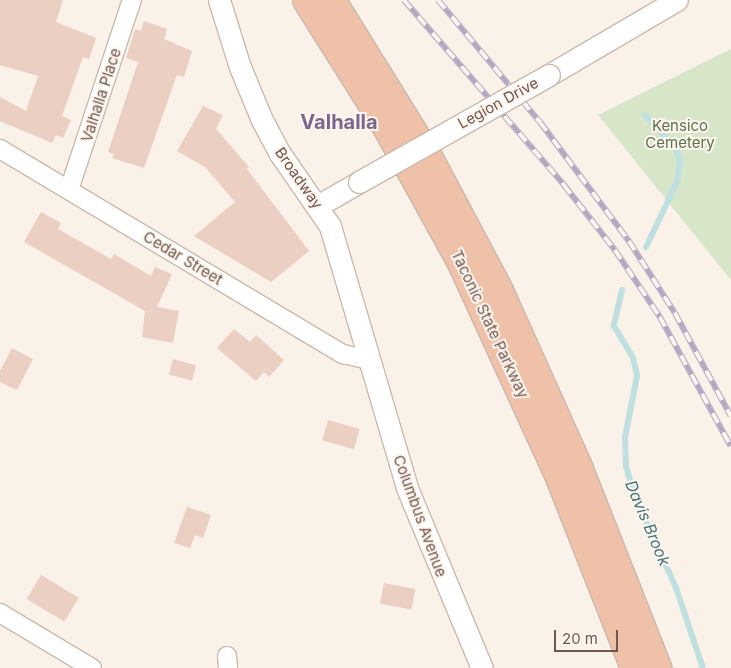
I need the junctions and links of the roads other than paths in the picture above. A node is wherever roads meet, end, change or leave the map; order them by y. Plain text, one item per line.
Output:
1 (132, 0) edge
2 (219, 0) edge
3 (307, 0) edge
4 (331, 0) edge
5 (676, 0) edge
6 (0, 149) edge
7 (70, 190) junction
8 (319, 205) junction
9 (370, 360) junction
10 (0, 613) edge
11 (92, 668) edge
12 (482, 668) edge
13 (635, 668) edge
14 (657, 668) edge

1 - 7 street, Valhalla Place
2 - 8 street, Broadway
3 - 13 highway, Taconic State Parkway
4 - 14 highway, Taconic State Parkway
5 - 8 street, Legion Drive, bridge
6 - 7 street, Cedar Street
7 - 9 street, Cedar Street
8 - 9 street, Broadway
9 - 12 street, Columbus Avenue
10 - 11 street

